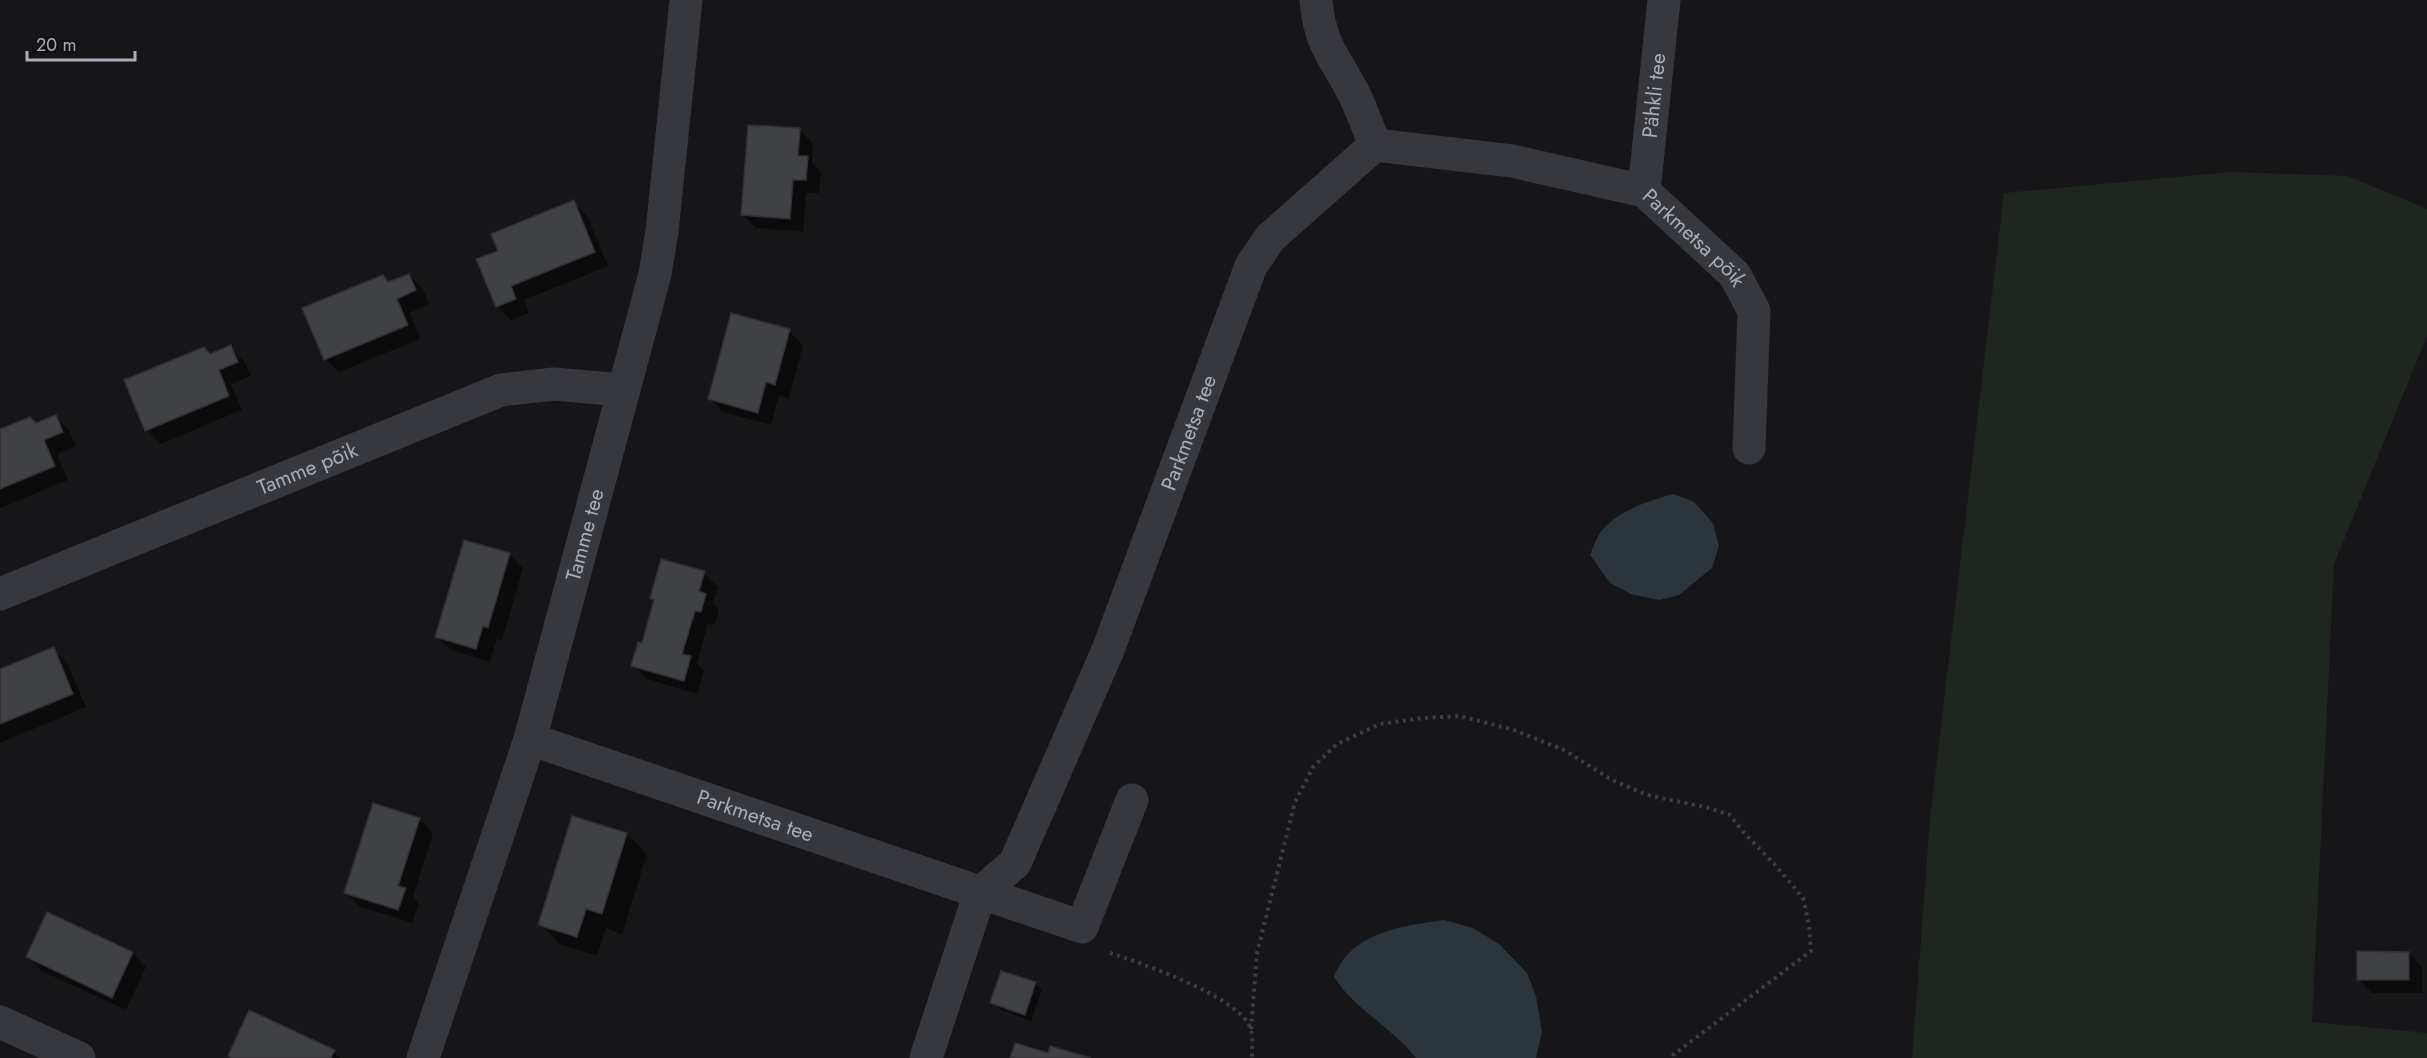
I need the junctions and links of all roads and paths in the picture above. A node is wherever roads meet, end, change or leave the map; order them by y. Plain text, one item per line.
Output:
1 (686, 0) edge
2 (1316, 0) edge
3 (1664, 0) edge
4 (1375, 145) junction
5 (1644, 191) junction
6 (622, 390) junction
7 (1749, 448) dead end
8 (0, 594) edge
9 (530, 739) junction
10 (1132, 800) dead end
11 (980, 893) junction
12 (1110, 953) dead end
13 (0, 1022) edge
14 (1251, 1029) junction
15 (79, 1058) edge
16 (423, 1058) edge
17 (926, 1058) edge
18 (1252, 1058) edge
19 (1669, 1058) edge

1 - 6 street, Tamme tee
2 - 4 street
3 - 5 street, Pähkli tee
4 - 5 street, Parkmetsa põik
4 - 11 street, Parkmetsa tee
5 - 7 street, Parkmetsa põik
6 - 8 street, Tamme põik
6 - 9 street, Tamme tee
9 - 11 street, Parkmetsa tee
9 - 16 street, Tamme tee
10 - 11 street, Parkmetsa tee
11 - 17 street
12 - 14 path
13 - 15 street
14 - 18 path
14 - 19 path

